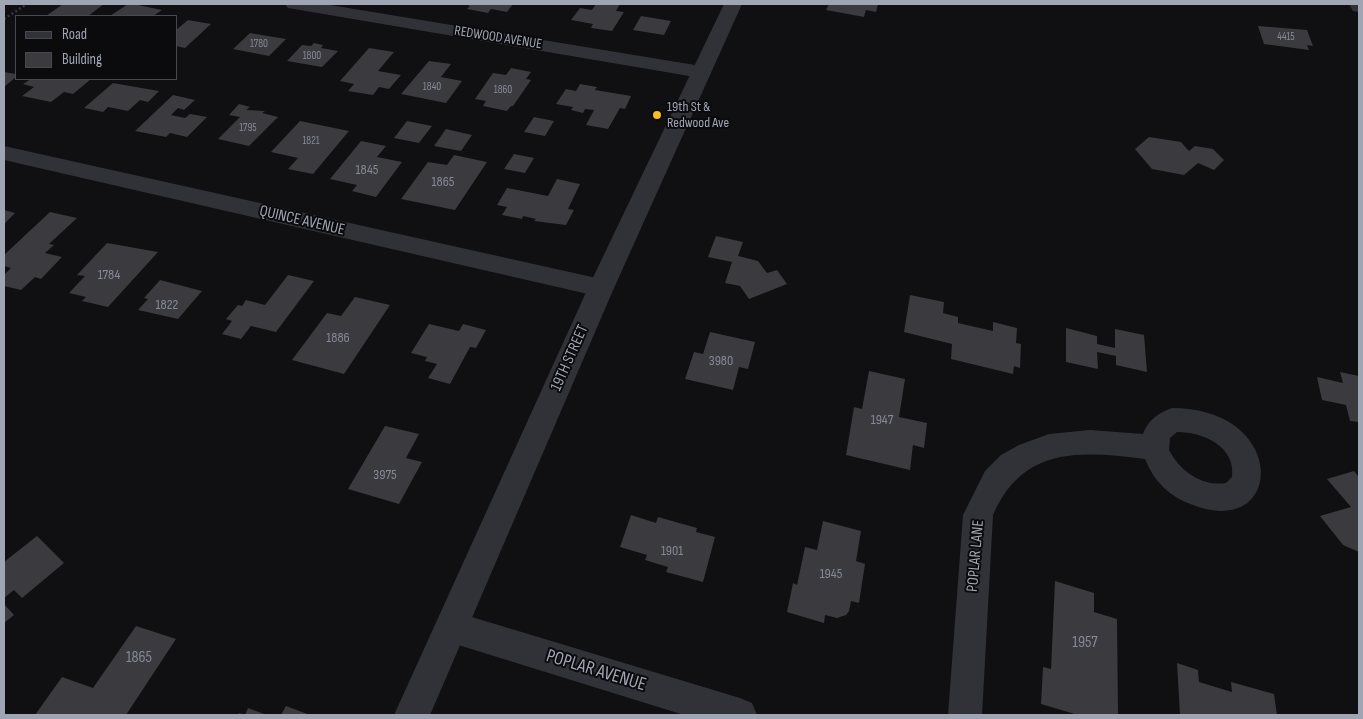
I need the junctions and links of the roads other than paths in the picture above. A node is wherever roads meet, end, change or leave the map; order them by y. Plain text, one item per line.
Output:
1 (294, 4) edge
2 (732, 4) edge
3 (701, 72) junction
4 (4, 153) edge
5 (601, 288) junction
6 (1154, 448) dead end
7 (452, 626) junction
8 (412, 715) edge
9 (740, 715) edge
10 (964, 715) edge

1 - 3 street, REDWOOD AVENUE
2 - 3 street, 19TH STREET
3 - 5 street, 19TH STREET
4 - 5 street, QUINCE AVENUE
5 - 7 street, 19TH STREET
6 - 10 street, POPLAR LANE
7 - 8 street, 19TH STREET
7 - 9 street, POPLAR AVENUE

